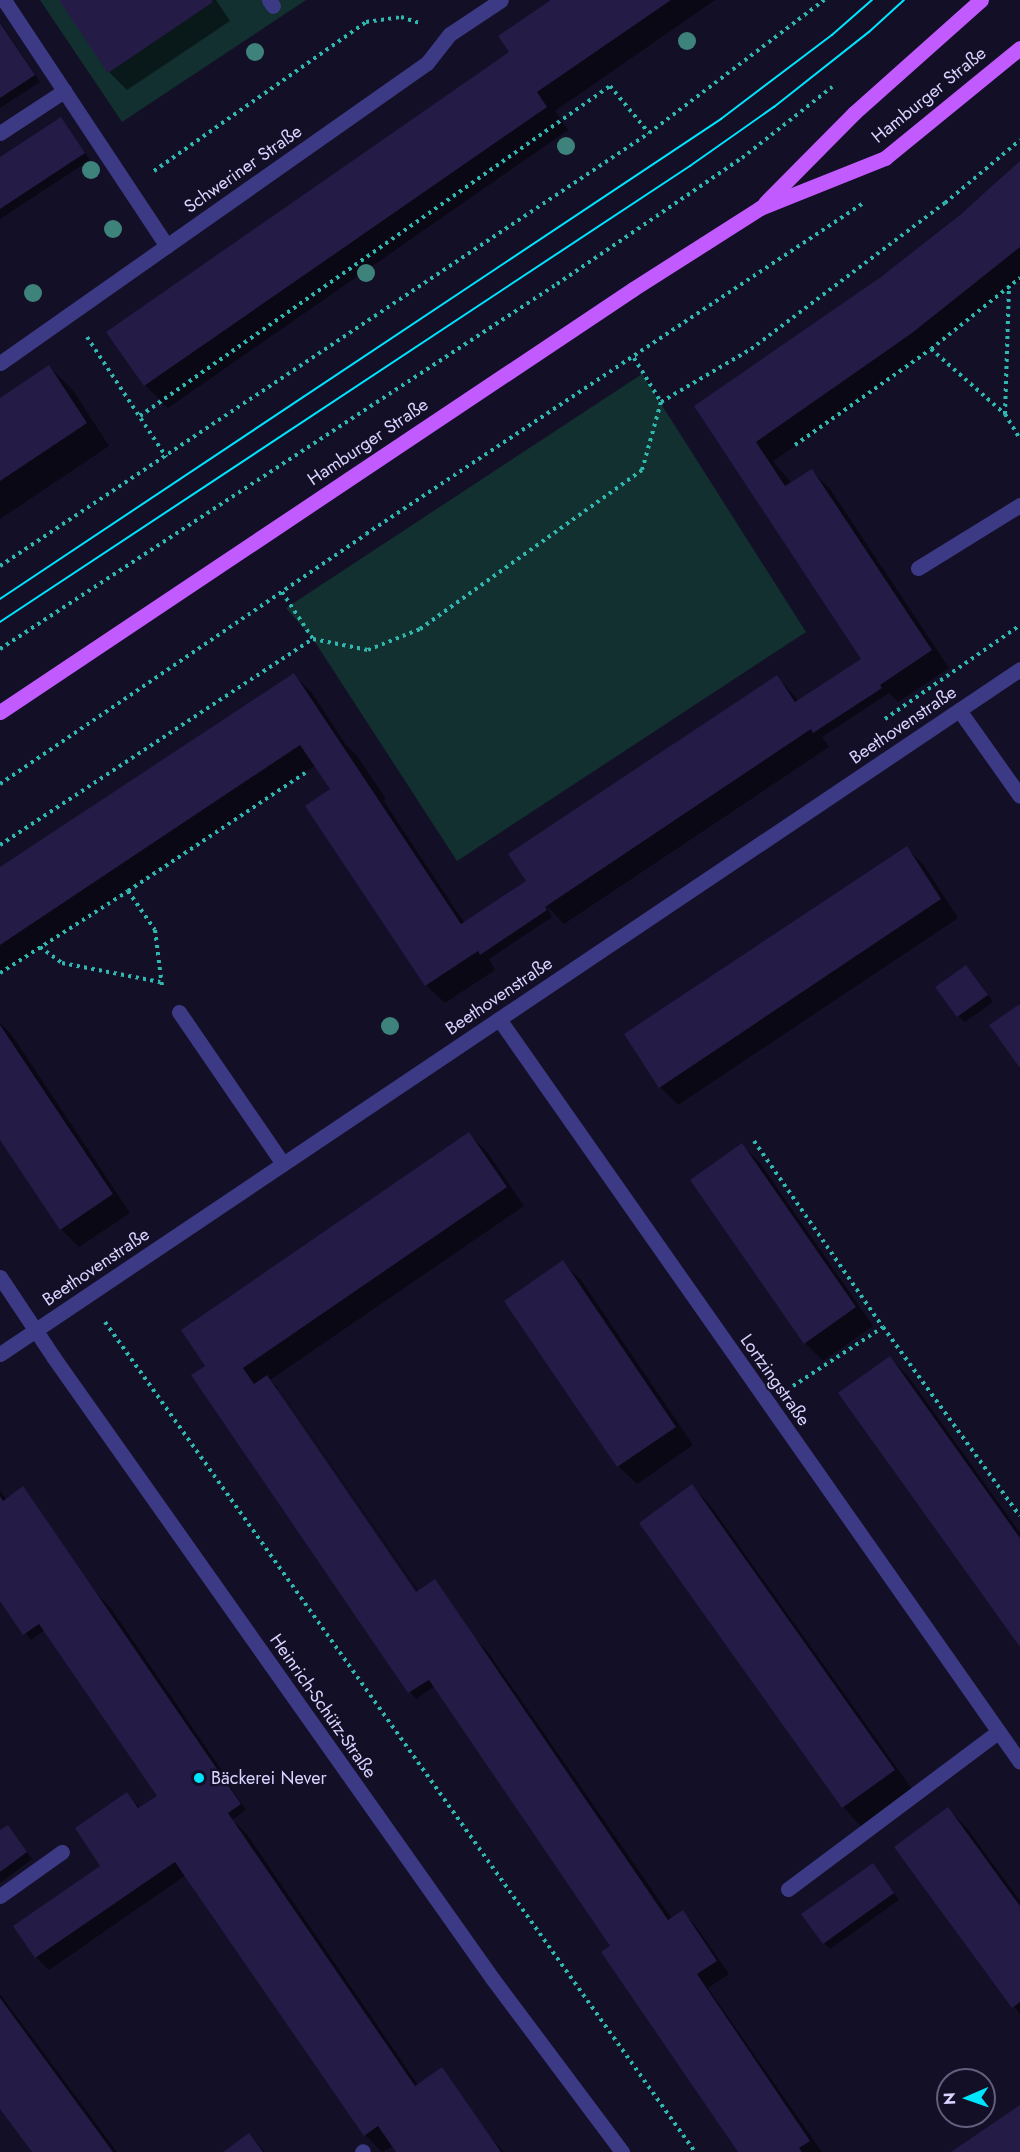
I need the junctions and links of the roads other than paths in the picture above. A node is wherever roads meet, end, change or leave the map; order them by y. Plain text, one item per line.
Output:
1 (4, 0) edge
2 (501, 0) edge
3 (981, 0) edge
4 (1020, 48) edge
5 (64, 91) junction
6 (0, 133) edge
7 (760, 208) junction
8 (167, 246) junction
9 (0, 363) edge
10 (1020, 505) edge
11 (918, 568) dead end
12 (1020, 669) edge
13 (959, 710) junction
14 (0, 712) edge
15 (1020, 796) edge
16 (179, 1012) road end
17 (499, 1019) junction
18 (283, 1164) junction
19 (0, 1276) edge
20 (36, 1330) junction
21 (0, 1354) edge
22 (998, 1732) junction
23 (1020, 1762) edge
24 (62, 1852) dead end
25 (788, 1889) dead end
26 (0, 1896) edge
27 (622, 2152) edge

1 - 5 street
2 - 8 street, Schweriner Straße
3 - 7 main road, Hamburger Straße
4 - 7 main road, Hamburger Straße
5 - 6 street
5 - 8 street
7 - 14 main road, Hamburger Straße
8 - 9 street, Schweriner Straße
10 - 11 street
12 - 13 street, Beethovenstraße
13 - 15 street
13 - 17 street, Beethovenstraße
16 - 18 street
17 - 18 street, Beethovenstraße
17 - 22 street, Lortzingstraße
18 - 20 street, Beethovenstraße
19 - 20 street, Heinrich-Schütz-Straße
20 - 21 street, Beethovenstraße
20 - 27 street, Heinrich-Schütz-Straße
22 - 23 street, Lortzingstraße
22 - 25 street
24 - 26 street

